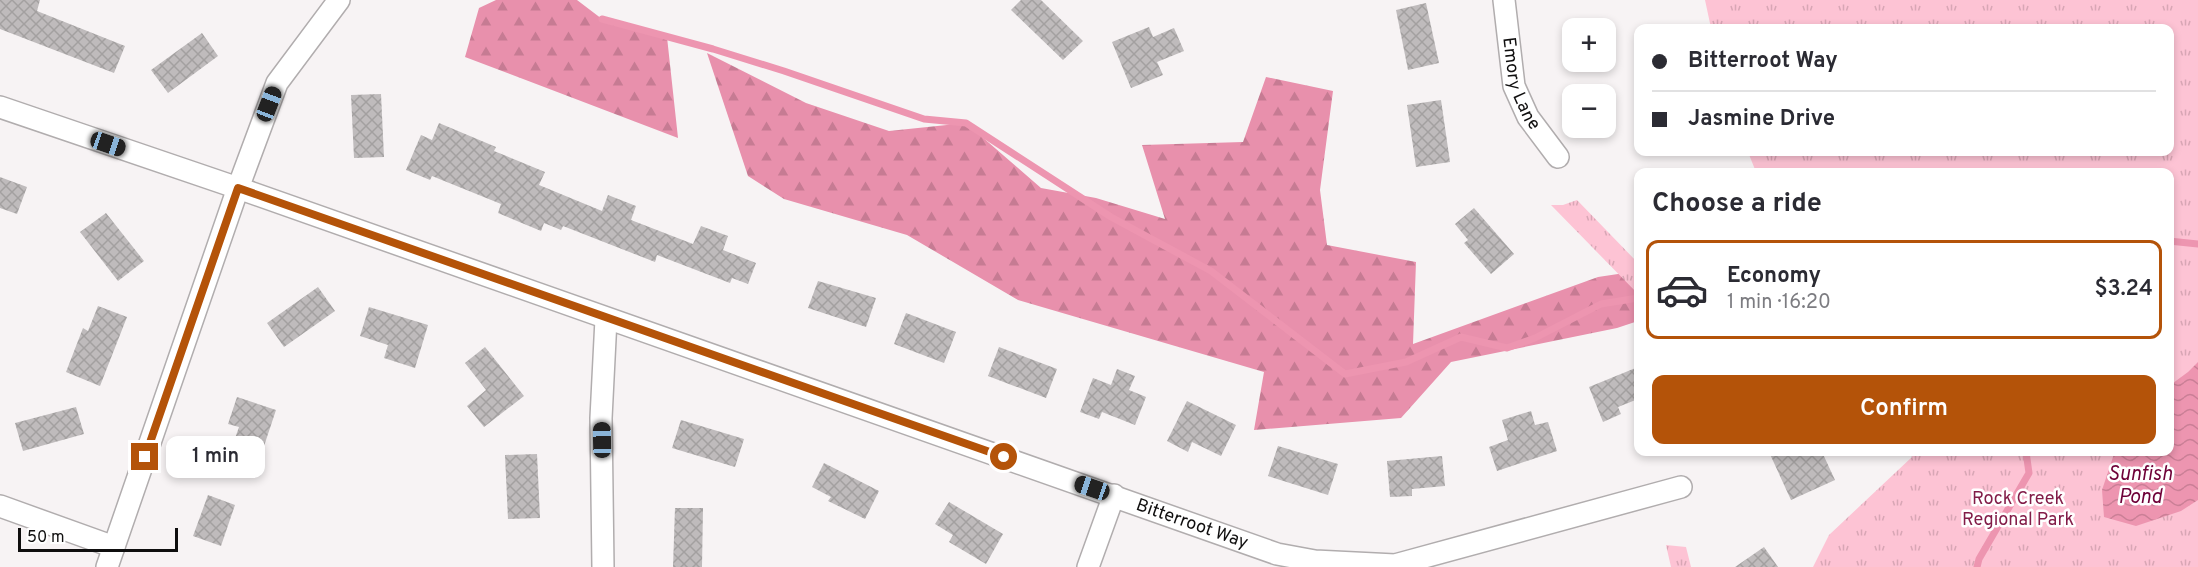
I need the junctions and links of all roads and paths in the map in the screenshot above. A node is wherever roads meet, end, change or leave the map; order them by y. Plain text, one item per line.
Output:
1 (339, 0) edge
2 (1504, 0) edge
3 (0, 107) edge
4 (1558, 158) dead end
5 (238, 188) junction
6 (606, 319) junction
7 (1682, 487) dead end
8 (1114, 495) junction
9 (0, 506) edge
10 (114, 547) junction
11 (1395, 566) edge
12 (107, 567) edge
13 (603, 567) edge
14 (1088, 567) edge

1 - 5 street
2 - 4 street, Emory Lane
3 - 5 street, Bitterroot Way
5 - 6 street, Bitterroot Way
5 - 10 street
6 - 8 street, Bitterroot Way
6 - 13 street
7 - 11 street, Bitterroot Way
8 - 11 street, Bitterroot Way
8 - 14 street
9 - 10 street
10 - 12 street

